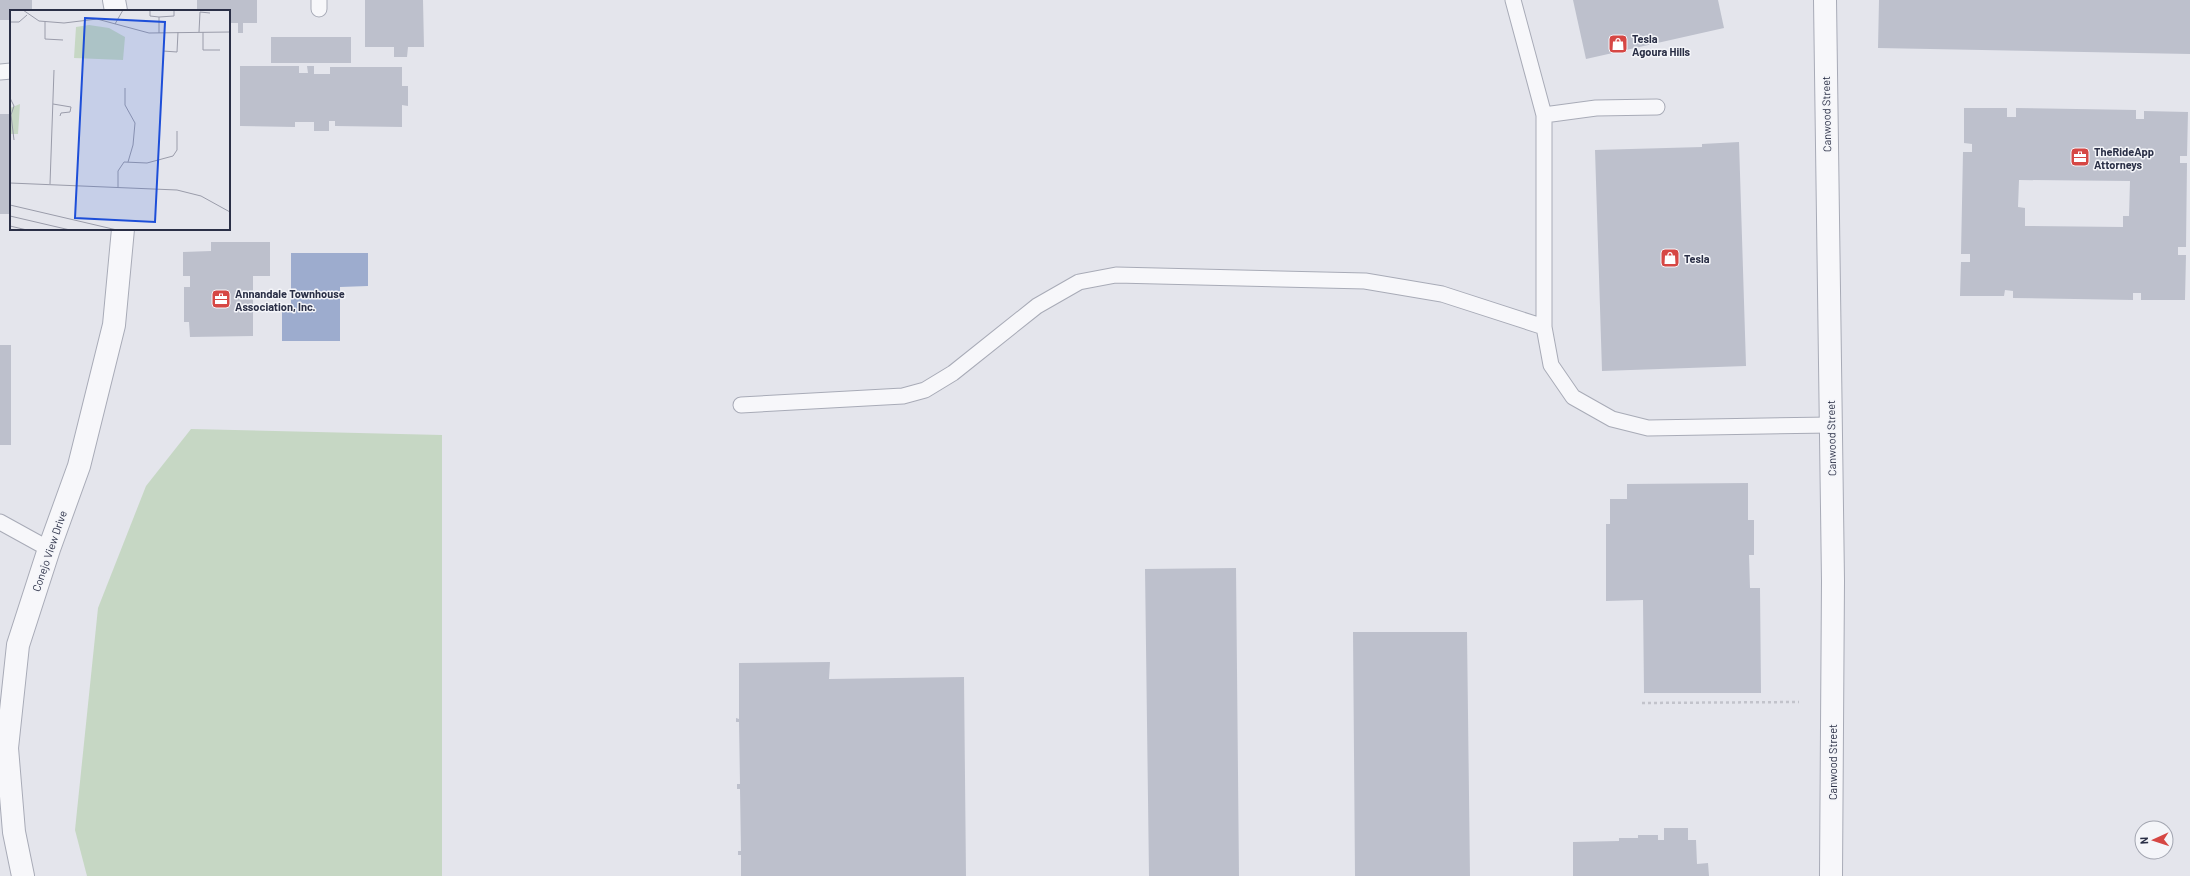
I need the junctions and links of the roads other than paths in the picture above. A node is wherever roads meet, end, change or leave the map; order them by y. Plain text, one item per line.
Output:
1 (114, 0) edge
2 (1513, 0) edge
3 (1825, 0) edge
4 (116, 10) edge
5 (10, 71) edge
6 (0, 72) edge
7 (1657, 107) dead end
8 (1544, 115) junction
9 (123, 230) edge
10 (1544, 327) junction
11 (741, 406) dead end
12 (1831, 425) junction
13 (0, 522) edge
14 (49, 549) junction
15 (23, 876) edge
16 (1831, 876) edge

1 - 4 street
2 - 8 lane
3 - 12 street, Canwood Street
5 - 6 lane
7 - 8 lane
8 - 10 lane
9 - 14 street, Conejo View Drive
10 - 11 lane
10 - 12 lane
12 - 16 street, Canwood Street
13 - 14 lane
14 - 15 street, Conejo View Drive

